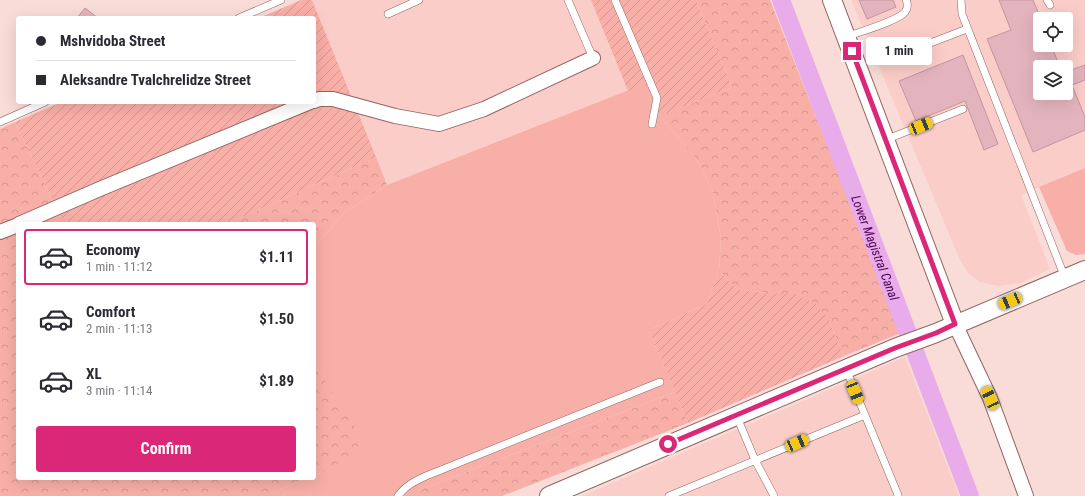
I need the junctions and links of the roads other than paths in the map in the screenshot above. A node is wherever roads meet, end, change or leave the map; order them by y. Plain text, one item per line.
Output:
1 (281, 0) edge
2 (419, 0) edge
3 (568, 0) edge
4 (615, 0) edge
5 (832, 0) edge
6 (906, 0) edge
7 (961, 0) edge
8 (388, 14) dead end
9 (244, 16) edge
10 (967, 28) junction
11 (846, 37) junction
12 (912, 50) dead end
13 (593, 58) joint
14 (316, 100) edge
15 (40, 104) edge
16 (305, 104) edge
17 (963, 109) dead end
18 (0, 122) edge
19 (652, 124) dead end
20 (885, 140) junction
21 (24, 222) edge
22 (16, 225) edge
23 (0, 232) edge
24 (1085, 270) edge
25 (1066, 278) junction
26 (955, 324) junction
27 (846, 369) junction
28 (660, 382) dead end
29 (736, 415) junction
30 (865, 415) junction
31 (756, 460) junction
32 (898, 495) dead end
33 (398, 496) edge
34 (549, 496) edge
35 (669, 496) edge
36 (774, 496) edge
37 (1026, 496) edge

1 - 9 lane
2 - 8 lane
3 - 13 lane
4 - 19 lane
5 - 11 street
6 - 11 lane
7 - 10 lane
10 - 12 lane
10 - 25 lane
11 - 20 street
13 - 14 street
15 - 18 lane
16 - 21 street
17 - 20 lane
20 - 26 street
22 - 23 street
24 - 25 street
25 - 26 street
26 - 27 street
26 - 37 street
27 - 29 street
27 - 30 lane
28 - 33 lane
29 - 31 lane
29 - 34 street
30 - 31 lane
30 - 32 lane
31 - 35 lane
31 - 36 lane

